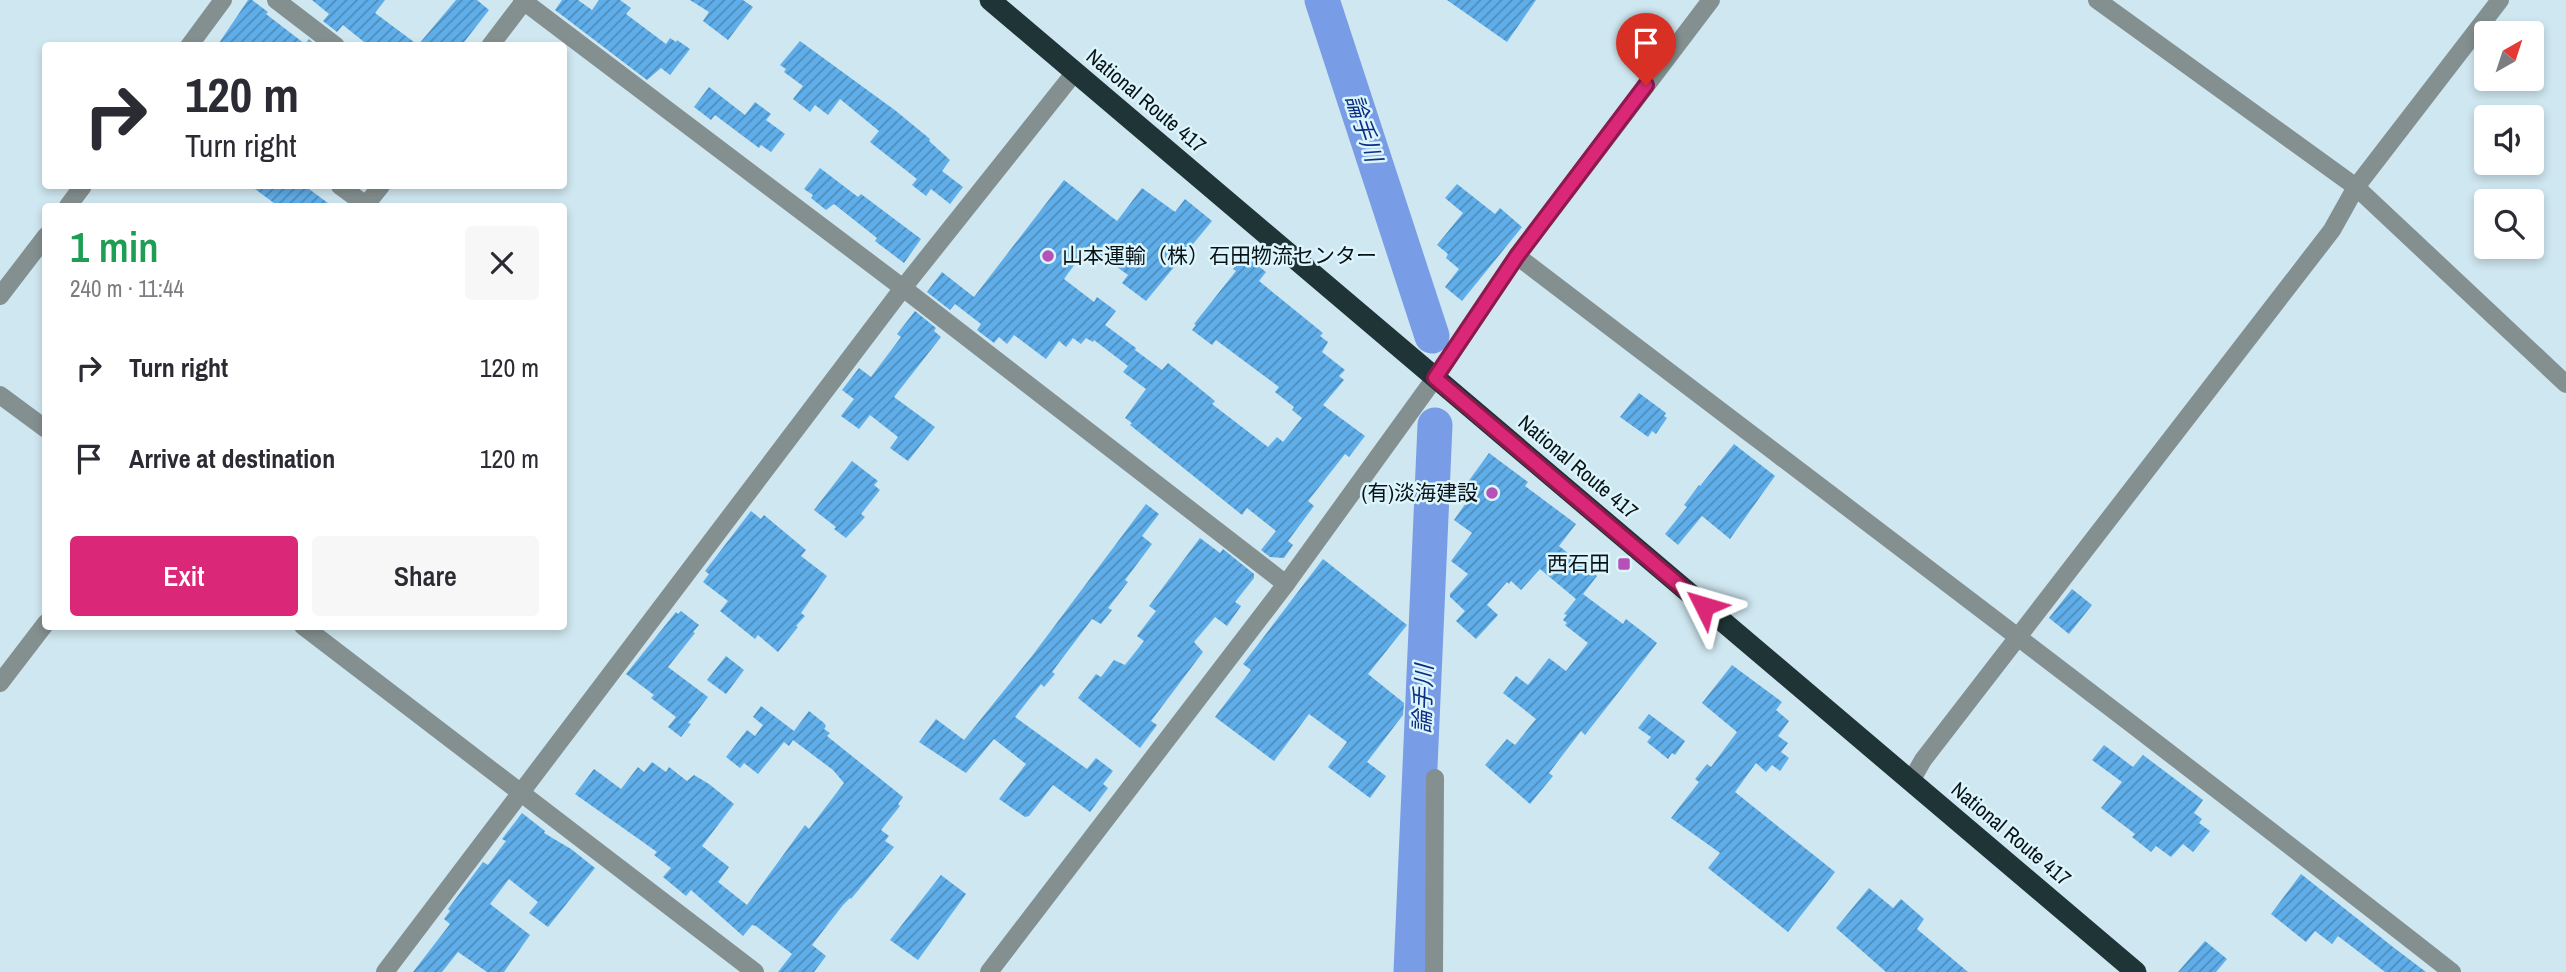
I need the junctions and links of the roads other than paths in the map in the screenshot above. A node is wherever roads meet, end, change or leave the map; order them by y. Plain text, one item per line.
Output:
1 (223, 0) edge
2 (276, 0) edge
3 (523, 0) edge
4 (990, 0) edge
5 (1711, 0) edge
6 (2097, 0) edge
7 (2500, 0) edge
8 (192, 42) edge
9 (331, 42) edge
10 (492, 42) edge
11 (1075, 72) junction
12 (2356, 187) junction
13 (344, 189) edge
14 (362, 203) edge
15 (42, 241) edge
16 (1517, 256) junction
17 (903, 288) junction
18 (0, 296) edge
19 (1435, 378) junction
20 (2566, 384) edge
21 (0, 394) edge
22 (42, 426) edge
23 (1286, 584) junction
24 (42, 629) edge
25 (308, 630) edge
26 (2017, 639) junction
27 (0, 683) edge
28 (1435, 778) dead end
29 (1911, 781) junction
30 (521, 794) junction
31 (385, 972) edge
32 (755, 972) edge
33 (989, 972) edge
34 (1434, 972) edge
35 (2136, 972) edge
36 (2452, 972) edge

1 - 8 street
2 - 9 street
3 - 10 street
3 - 17 street
4 - 11 highway, National Route 417
5 - 16 street
6 - 12 street
7 - 12 street
11 - 17 street
11 - 19 highway, National Route 417
12 - 20 street
12 - 26 street
13 - 14 street
15 - 18 street
16 - 19 street
16 - 26 street
17 - 23 street
17 - 30 street
19 - 23 street
19 - 29 highway, National Route 417
21 - 22 street
23 - 33 street
24 - 27 street
25 - 30 street
26 - 29 street
26 - 36 street
28 - 34 street
29 - 35 highway, National Route 417
30 - 31 street
30 - 32 street

